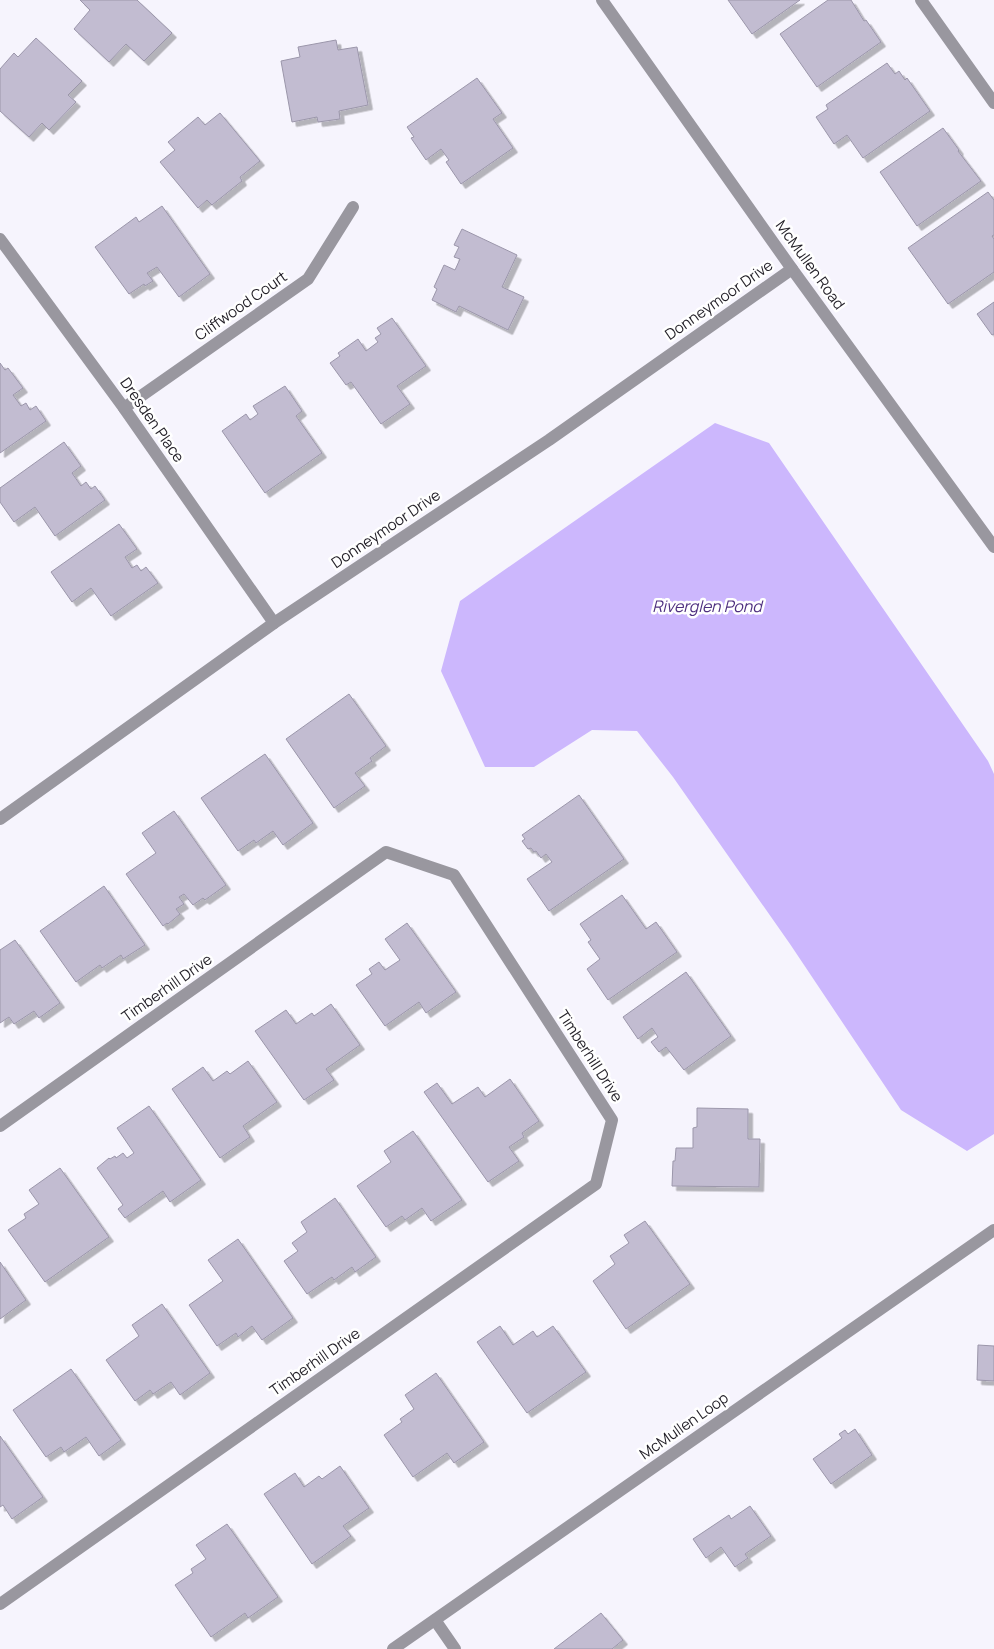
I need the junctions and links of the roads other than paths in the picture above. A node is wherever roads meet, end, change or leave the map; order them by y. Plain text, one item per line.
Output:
1 (602, 0) edge
2 (921, 0) edge
3 (994, 104) edge
4 (353, 207) dead end
5 (0, 239) edge
6 (792, 269) junction
7 (124, 408) junction
8 (994, 547) edge
9 (274, 623) junction
10 (0, 819) edge
11 (0, 1126) edge
12 (994, 1230) edge
13 (0, 1604) edge
14 (435, 1620) junction
15 (393, 1649) edge
16 (455, 1649) edge

1 - 6 street, McMullen Road
2 - 3 street
4 - 7 street, Cliffwood Court
5 - 7 street, Dresden Place
6 - 8 street, McMullen Road
6 - 9 street, Donneymoor Drive
7 - 9 street, Dresden Place
9 - 10 street, Donneymoor Drive
11 - 13 street, Timberhill Drive
12 - 14 street, McMullen Loop
14 - 15 street, McMullen Loop
14 - 16 street

